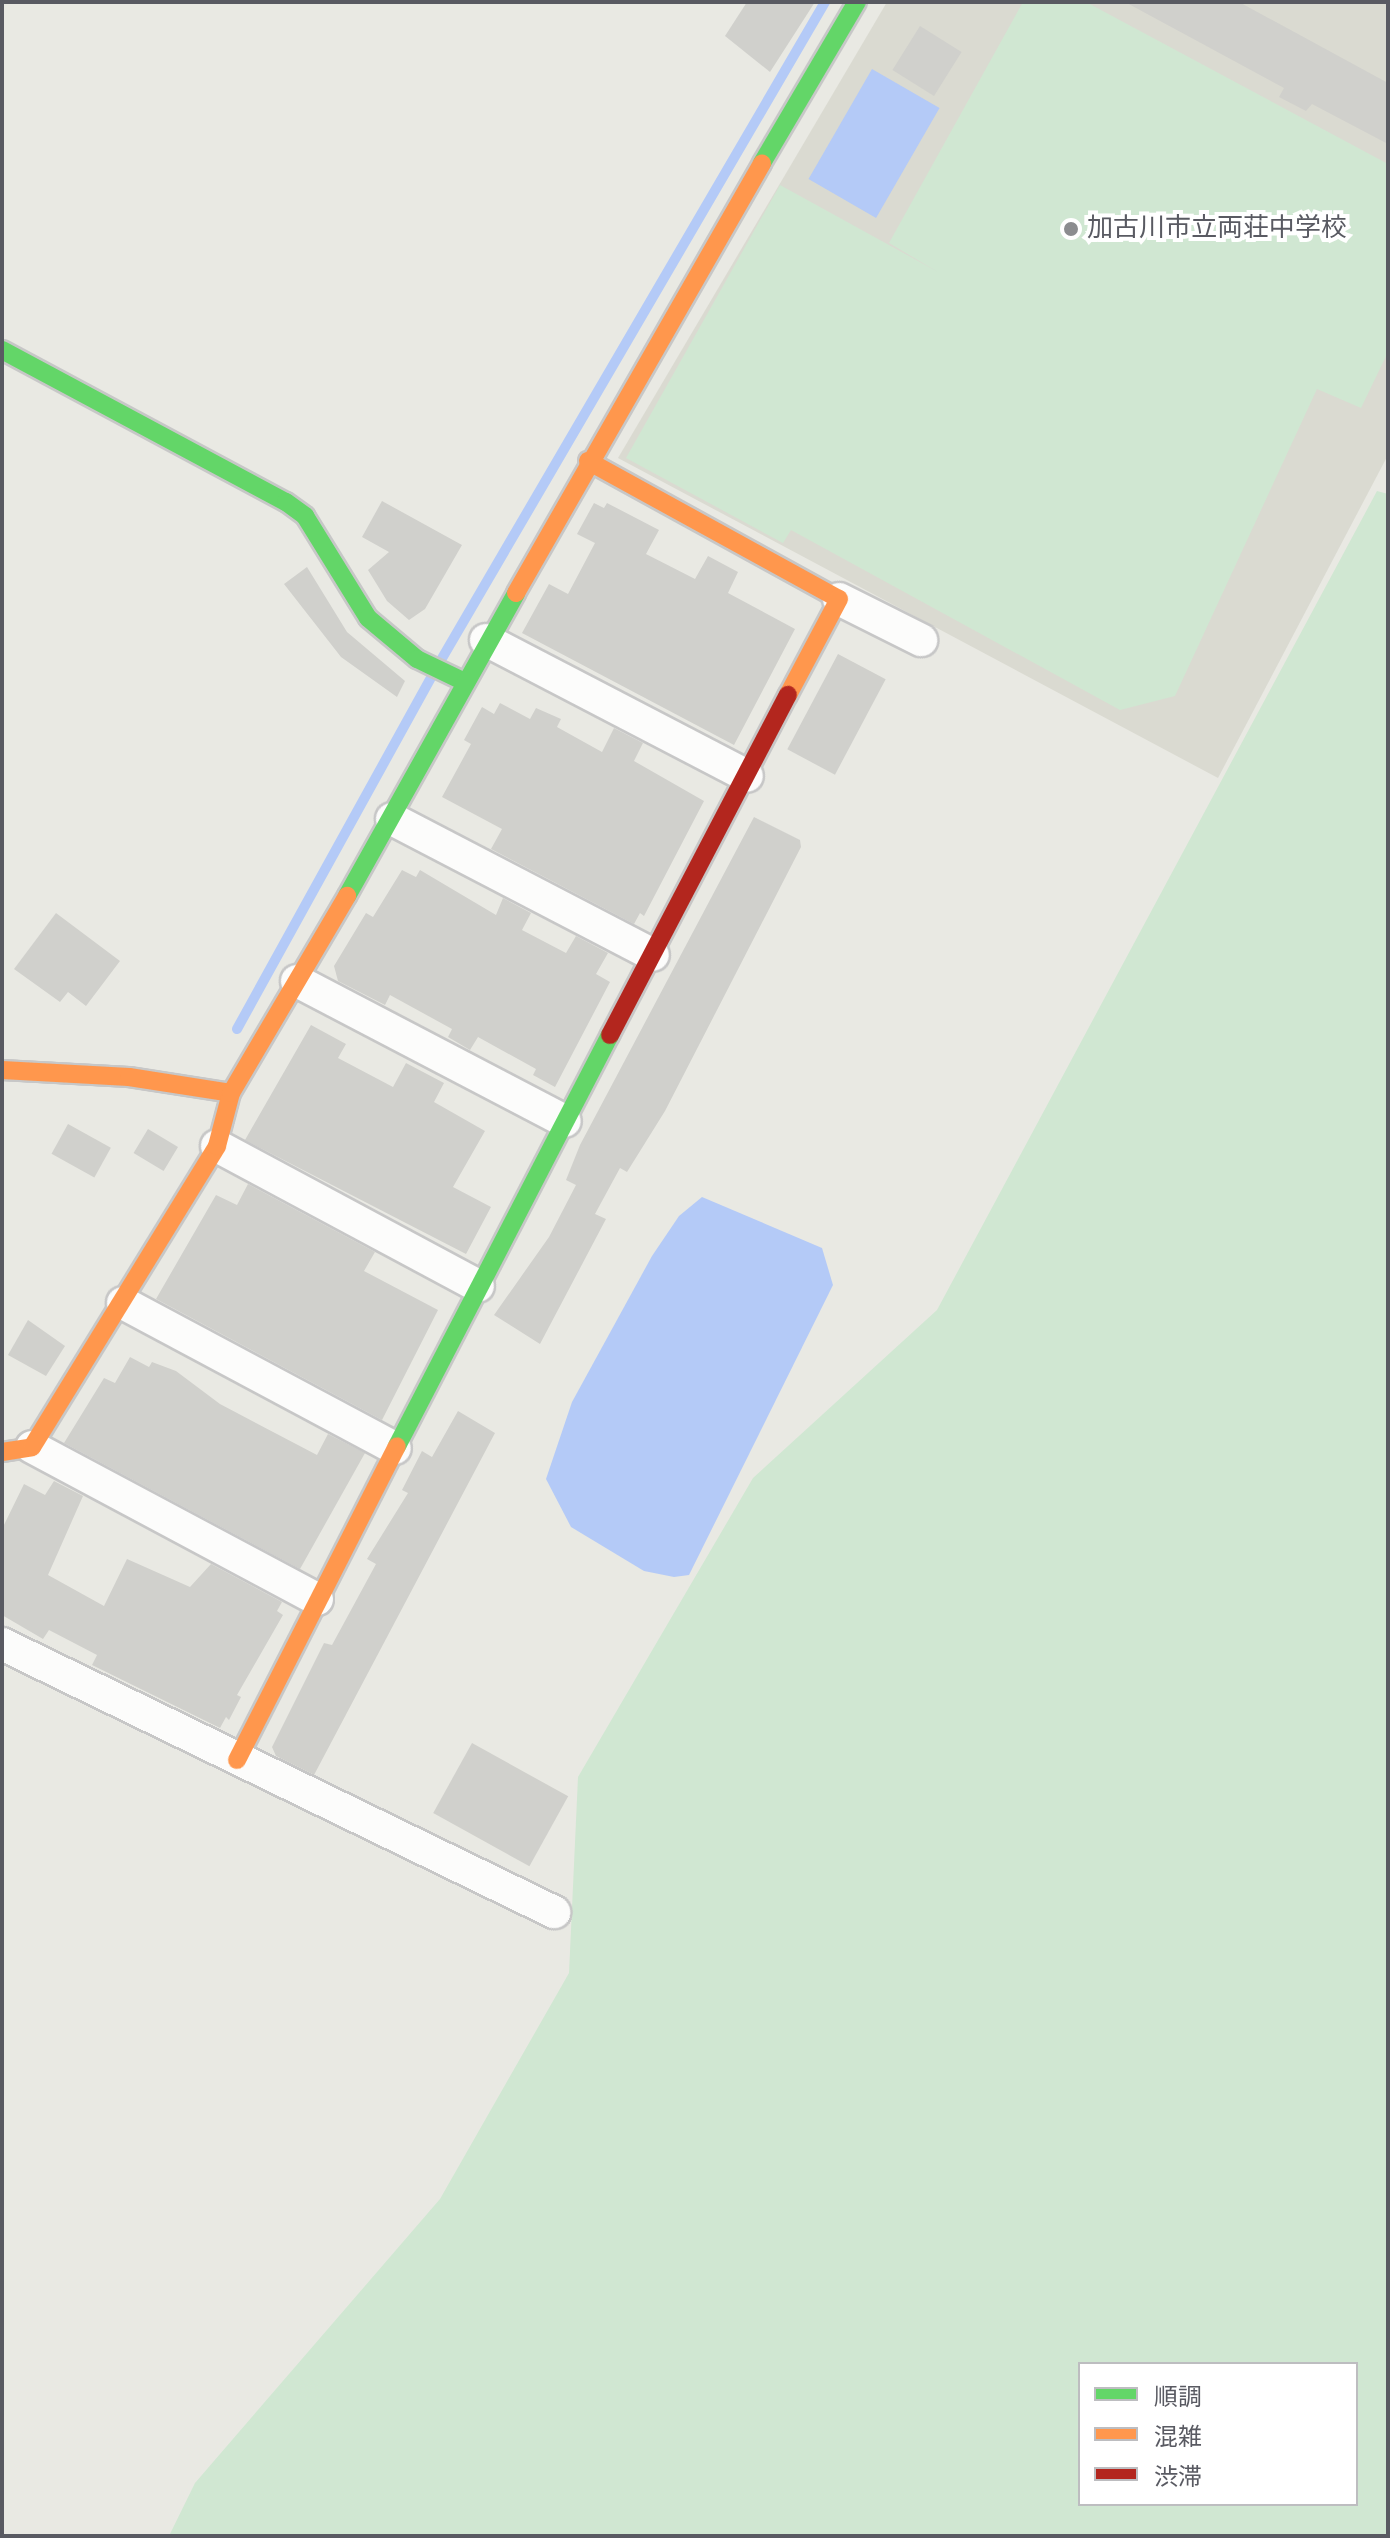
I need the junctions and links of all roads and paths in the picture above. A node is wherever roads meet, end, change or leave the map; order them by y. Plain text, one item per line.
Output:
1 (857, 2) edge
2 (2, 350) edge
3 (588, 461) junction
4 (839, 599) junction
5 (486, 640) junction
6 (921, 640) dead end
7 (463, 681) junction
8 (747, 776) junction
9 (392, 819) junction
10 (653, 955) junction
11 (297, 981) junction
12 (2, 1070) edge
13 (231, 1093) junction
14 (565, 1121) junction
15 (217, 1146) junction
16 (478, 1286) junction
17 (123, 1303) junction
18 (395, 1448) junction
19 (17, 1449) edge
20 (317, 1599) junction
21 (2, 1644) edge
22 (237, 1760) junction
23 (554, 1912) dead end

1 - 3 street
2 - 7 street
3 - 4 street
3 - 5 street
4 - 6 street
4 - 8 street
5 - 7 street
5 - 8 street
7 - 9 street
8 - 10 street
9 - 10 street
9 - 11 street
10 - 14 street
11 - 13 street
11 - 14 street
12 - 13 street
13 - 15 street
14 - 16 street
15 - 16 street
15 - 17 street
16 - 18 street
17 - 18 street
17 - 19 street
18 - 20 street
19 - 20 street
20 - 22 street
21 - 22 street
22 - 23 street

